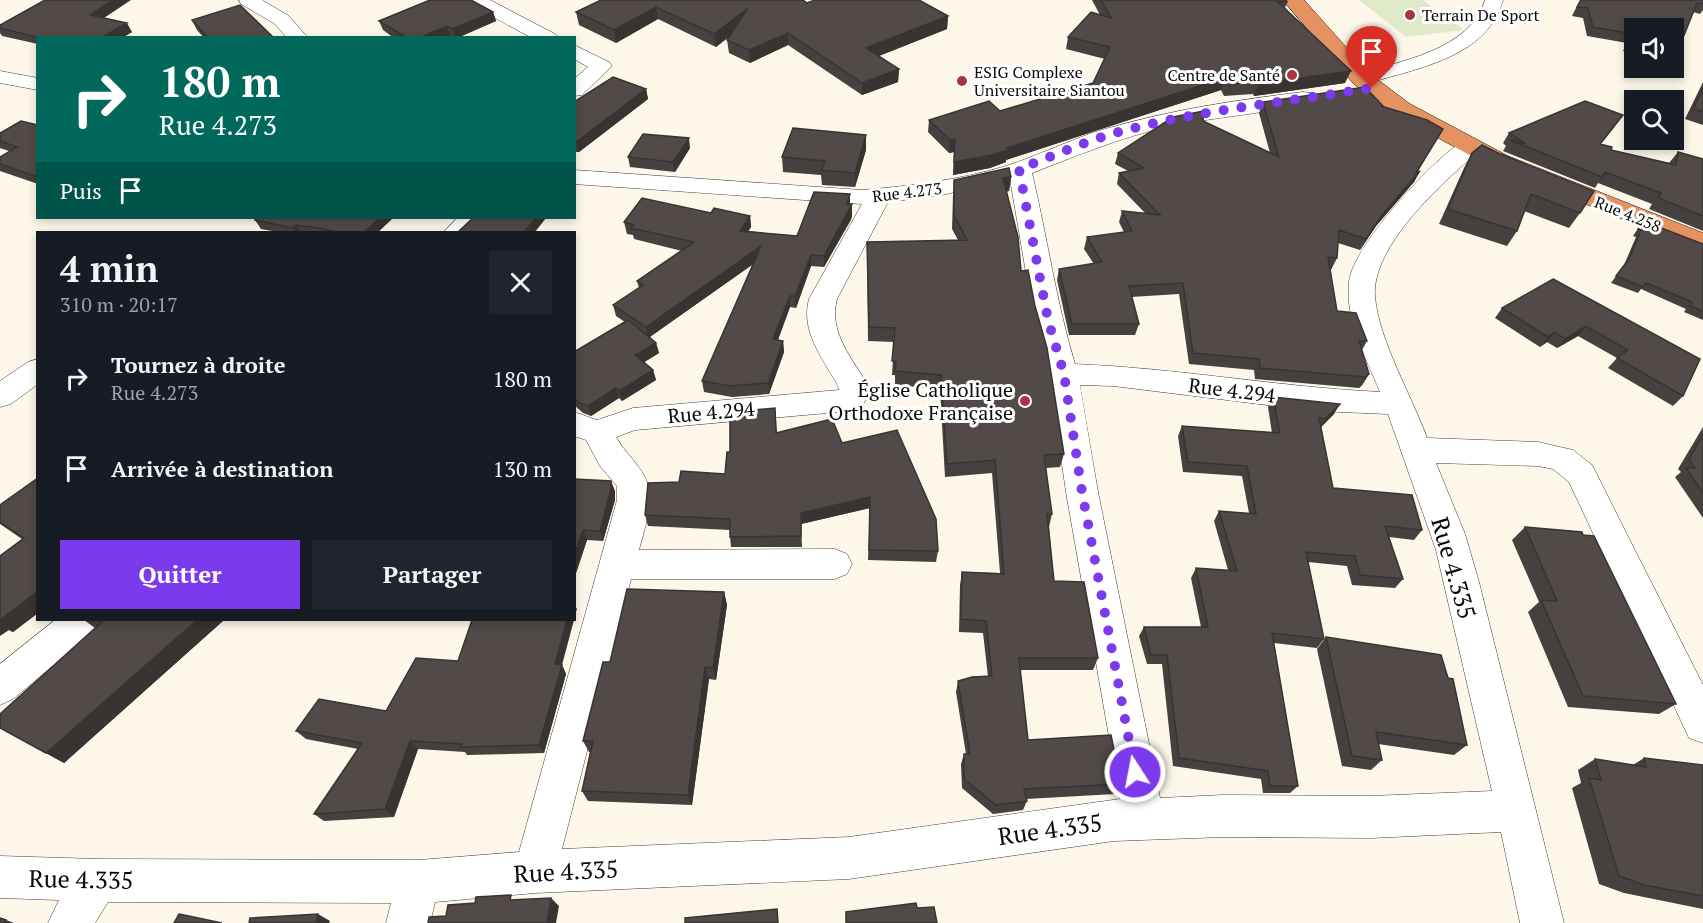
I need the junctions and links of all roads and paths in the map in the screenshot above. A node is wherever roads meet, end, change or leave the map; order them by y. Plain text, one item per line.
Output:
1 (248, 0) edge
2 (476, 0) edge
3 (1293, 0) edge
4 (1494, 0) edge
5 (296, 36) edge
6 (544, 36) edge
7 (576, 52) edge
8 (0, 77) edge
9 (1367, 83) junction
10 (36, 84) edge
11 (576, 88) edge
12 (1470, 147) junction
13 (1019, 169) junction
14 (576, 177) edge
15 (879, 196) junction
16 (470, 219) edge
17 (457, 231) edge
18 (1703, 243) edge
19 (36, 370) edge
20 (1064, 374) junction
21 (0, 396) edge
22 (1400, 405) junction
23 (586, 428) edge
24 (1416, 450) junction
25 (836, 564) dead end
26 (617, 565) junction
27 (80, 621) edge
28 (0, 687) edge
29 (1703, 725) edge
30 (1517, 812) junction
31 (1144, 819) junction
32 (535, 872) junction
33 (0, 877) edge
34 (97, 880) junction
35 (419, 882) junction
36 (70, 923) edge
37 (408, 923) edge
38 (1542, 923) edge

1 - 5 street
2 - 6 street
3 - 9 highway, Rue 4.258
4 - 9 street, Rue 4.273
7 - 11 street
8 - 10 street
9 - 12 highway, Rue 4.258
9 - 13 street, Rue 4.273
12 - 18 highway, Rue 4.258
12 - 22 street, Rue 4.335
13 - 15 street, Rue 4.273
13 - 20 street
14 - 15 street, Rue 4.273
15 - 23 street, Rue 4.294
16 - 17 street
19 - 21 street
20 - 22 street, Rue 4.294
20 - 31 street
22 - 24 street, Rue 4.335
23 - 26 street
24 - 29 street
24 - 30 street, Rue 4.335
25 - 26 street
26 - 32 street
27 - 28 street
30 - 31 street, Rue 4.335
30 - 38 street
31 - 32 street, Rue 4.335
32 - 35 street, Rue 4.335
33 - 34 street, Rue 4.335
34 - 35 street, Rue 4.335
34 - 36 street
35 - 37 street

